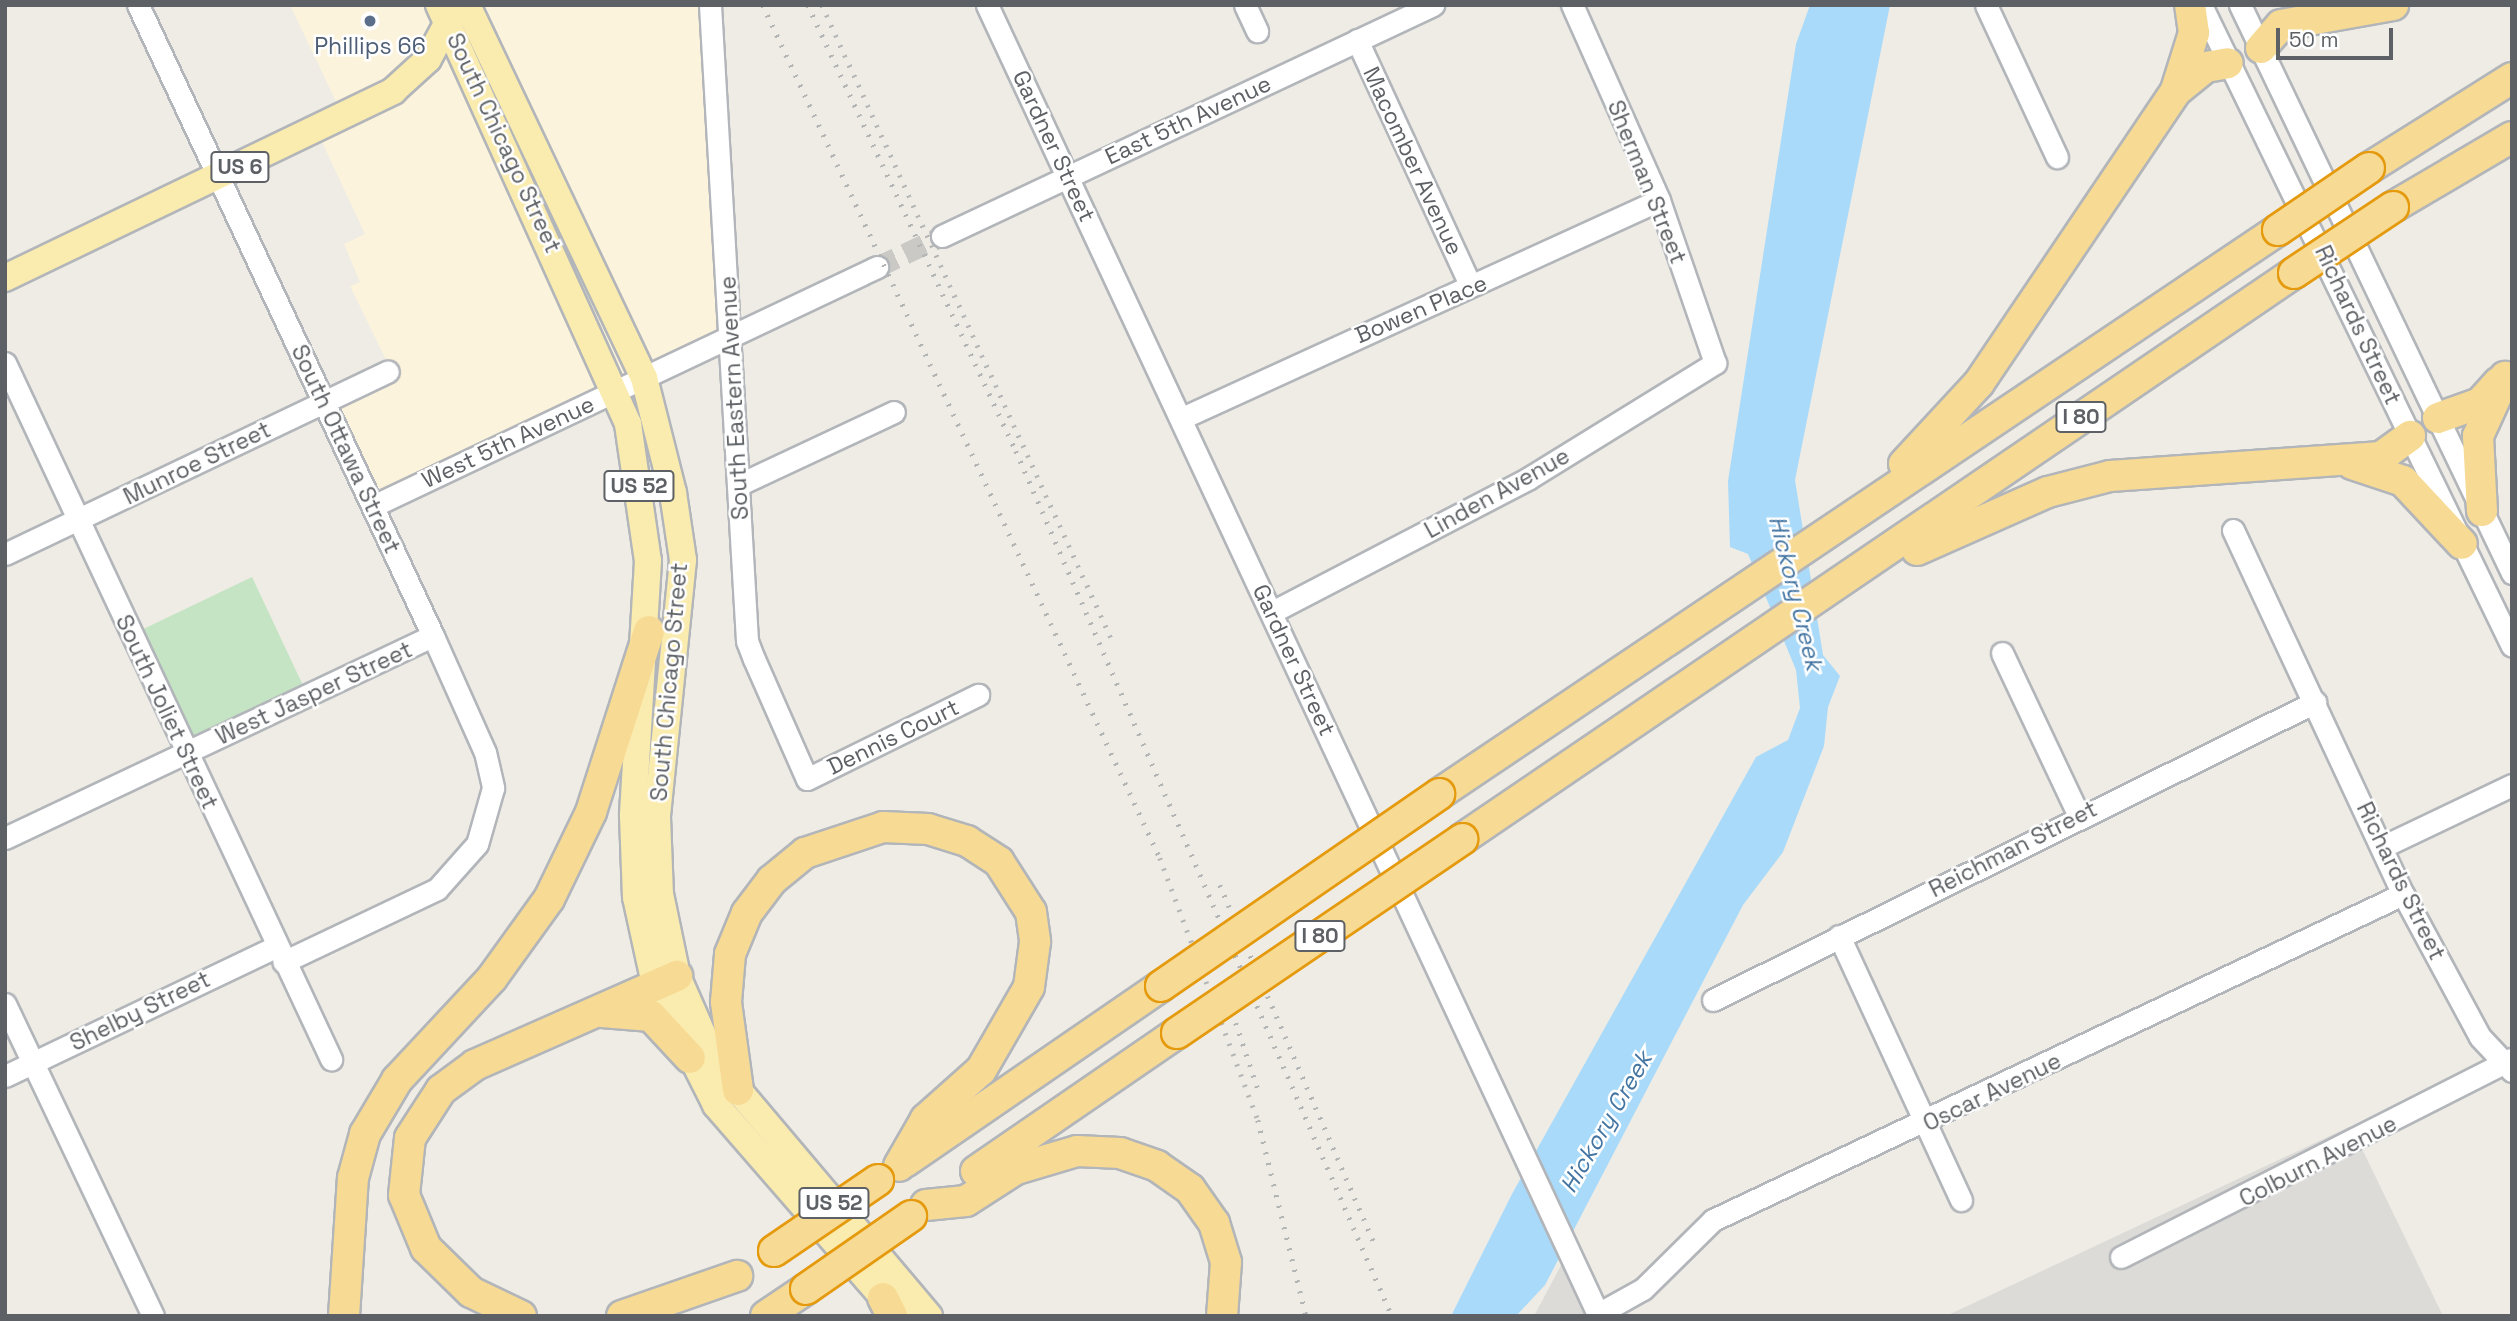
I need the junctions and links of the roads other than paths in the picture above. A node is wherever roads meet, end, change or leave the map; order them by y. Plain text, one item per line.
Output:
1 (138, 5) edge
2 (710, 5) edge
3 (987, 5) edge
4 (1245, 5) edge
5 (1433, 5) edge
6 (1572, 5) edge
7 (1986, 5) edge
8 (2190, 5) edge
9 (2201, 5) edge
10 (2240, 5) edge
11 (2284, 5) edge
12 (2393, 5) edge
13 (453, 10) edge
14 (2350, 15) junction
15 (1257, 31) dead end
16 (1357, 40) junction
17 (2261, 48) junction
18 (2228, 63) junction
19 (2512, 78) edge
20 (2176, 91) junction
21 (2512, 137) edge
22 (2057, 157) dead end
23 (1068, 176) junction
24 (218, 177) junction
25 (1659, 200) junction
26 (943, 236) tunnel mouth
27 (877, 267) tunnel mouth
28 (5, 278) edge
29 (1469, 282) junction
30 (731, 337) junction
31 (5, 363) edge
32 (1715, 363) joint
33 (388, 371) dead end
34 (2508, 371) edge
35 (644, 378) junction
36 (617, 390) junction
37 (323, 402) junction
38 (894, 412) dead end
39 (1182, 418) junction
40 (2438, 418) junction
41 (2410, 436) junction
42 (2342, 461) junction
43 (738, 485) junction
44 (373, 506) junction
45 (1856, 509) junction
46 (2482, 511) junction
47 (77, 520) junction
48 (2233, 530) dead end
49 (2462, 544) junction
50 (5, 554) edge
51 (1870, 564) junction
52 (2512, 573) edge
53 (1272, 612) junction
54 (649, 631) junction
55 (433, 636) junction
56 (2512, 646) edge
57 (2002, 653) dead end
58 (978, 695) dead end
59 (2315, 702) junction
60 (186, 753) junction
61 (807, 779) joint
62 (2512, 785) edge
63 (2079, 816) junction
64 (5, 838) edge
65 (2382, 847) junction
66 (437, 889) joint
67 (2403, 894) junction
68 (1839, 936) junction
69 (279, 954) junction
70 (666, 980) junction
71 (1713, 1000) dead end
72 (5, 1004) edge
73 (584, 1015) junction
74 (690, 1058) junction
75 (331, 1059) dead end
76 (33, 1063) junction
77 (2509, 1065) edge
78 (5, 1076) edge
79 (738, 1090) junction
80 (1926, 1125) junction
81 (889, 1173) junction
82 (1961, 1200) dead end
83 (919, 1210) junction
84 (2121, 1257) dead end
85 (737, 1276) junction
86 (784, 1305) edge
87 (892, 1310) edge
88 (1599, 1315) edge
89 (153, 1316) edge
90 (344, 1316) edge
91 (521, 1316) edge
92 (622, 1316) edge
93 (677, 1316) edge
94 (929, 1316) edge
95 (1222, 1316) edge

1 - 24 street, South Ottawa Street
2 - 30 street, South Eastern Avenue
3 - 23 street, Gardner Street
4 - 15 street
5 - 16 street, East 5th Avenue
6 - 25 street, Sherman Street
7 - 22 street
8 - 20 highway
9 - 18 street, Richards Street
10 - 17 street, Richards Street
11 - 14 highway
12 - 14 highway
13 - 24 main road, US 6
13 - 35 main road, South Chicago Street / US 52
13 - 36 main road, South Chicago Street / US 52
14 - 17 highway
16 - 23 street, East 5th Avenue
16 - 29 street, Macomber Avenue
17 - 18 street
17 - 40 street, Richards Street
18 - 20 highway
18 - 41 street, Richards Street
19 - 45 highway, I 80, bridge
20 - 45 highway
21 - 51 highway, I 80, bridge
23 - 26 street, East 5th Avenue
23 - 39 street, Gardner Street
24 - 28 main road, US 6
24 - 37 street, South Ottawa Street
25 - 29 street, Bowen Place
25 - 32 street, Sherman Street
27 - 30 street
29 - 39 street, Bowen Place
30 - 35 street
30 - 43 street, South Eastern Avenue
31 - 47 street, South Joliet Street
32 - 53 street, Linden Avenue
33 - 37 street, Munroe Street
34 - 40 highway
34 - 46 highway
35 - 36 street, West 5th Avenue
35 - 70 main road, South Chicago Street / US 52
36 - 44 street, West 5th Avenue
36 - 54 main road, South Chicago Street / US 52
37 - 44 street, South Ottawa Street
37 - 47 street, Munroe Street
38 - 43 street
39 - 53 street, Gardner Street
40 - 41 street
40 - 46 street, Richards Street
41 - 42 highway
41 - 49 street, Richards Street
42 - 49 highway
42 - 51 highway
43 - 61 street, South Eastern Avenue
44 - 55 street, South Ottawa Street
45 - 81 highway, I 80, bridge
46 - 52 street, Richards Street
47 - 50 street, Munroe Street
47 - 60 street, South Joliet Street
48 - 59 street, Richards Street
49 - 56 street, Richards Street
51 - 83 highway, I 80, bridge
53 - 88 street, Gardner Street
54 - 70 main road, South Chicago Street / US 52
54 - 90 highway
55 - 60 street, West Jasper Street
55 - 66 street, South Ottawa Street
57 - 63 street
58 - 61 street, Dennis Court
59 - 63 street, Reichman Street
59 - 65 street, Richards Street
60 - 64 street, West Jasper Street
60 - 69 street, South Joliet Street
62 - 65 street
63 - 68 street, Reichman Street
65 - 67 street, Richards Street
66 - 69 street, Shelby Street
67 - 77 street, Richards Street
67 - 80 street, Oscar Avenue
68 - 71 street, Reichman Street
68 - 80 street
69 - 75 street, South Joliet Street
69 - 76 street, Shelby Street
70 - 73 highway
70 - 74 main road, South Chicago Street / US 52
70 - 79 main road, South Chicago Street / US 52
72 - 76 street
73 - 74 highway
73 - 91 highway
74 - 87 main road, South Chicago Street / US 52
76 - 78 street, Shelby Street
76 - 89 street
77 - 84 street, Colburn Avenue
79 - 81 highway
79 - 94 main road, South Chicago Street / US 52
80 - 82 street
80 - 88 street, Oscar Avenue
81 - 85 highway, I 80, bridge
83 - 86 highway, I 80, bridge
83 - 95 highway
85 - 92 highway
85 - 93 highway, I 80

